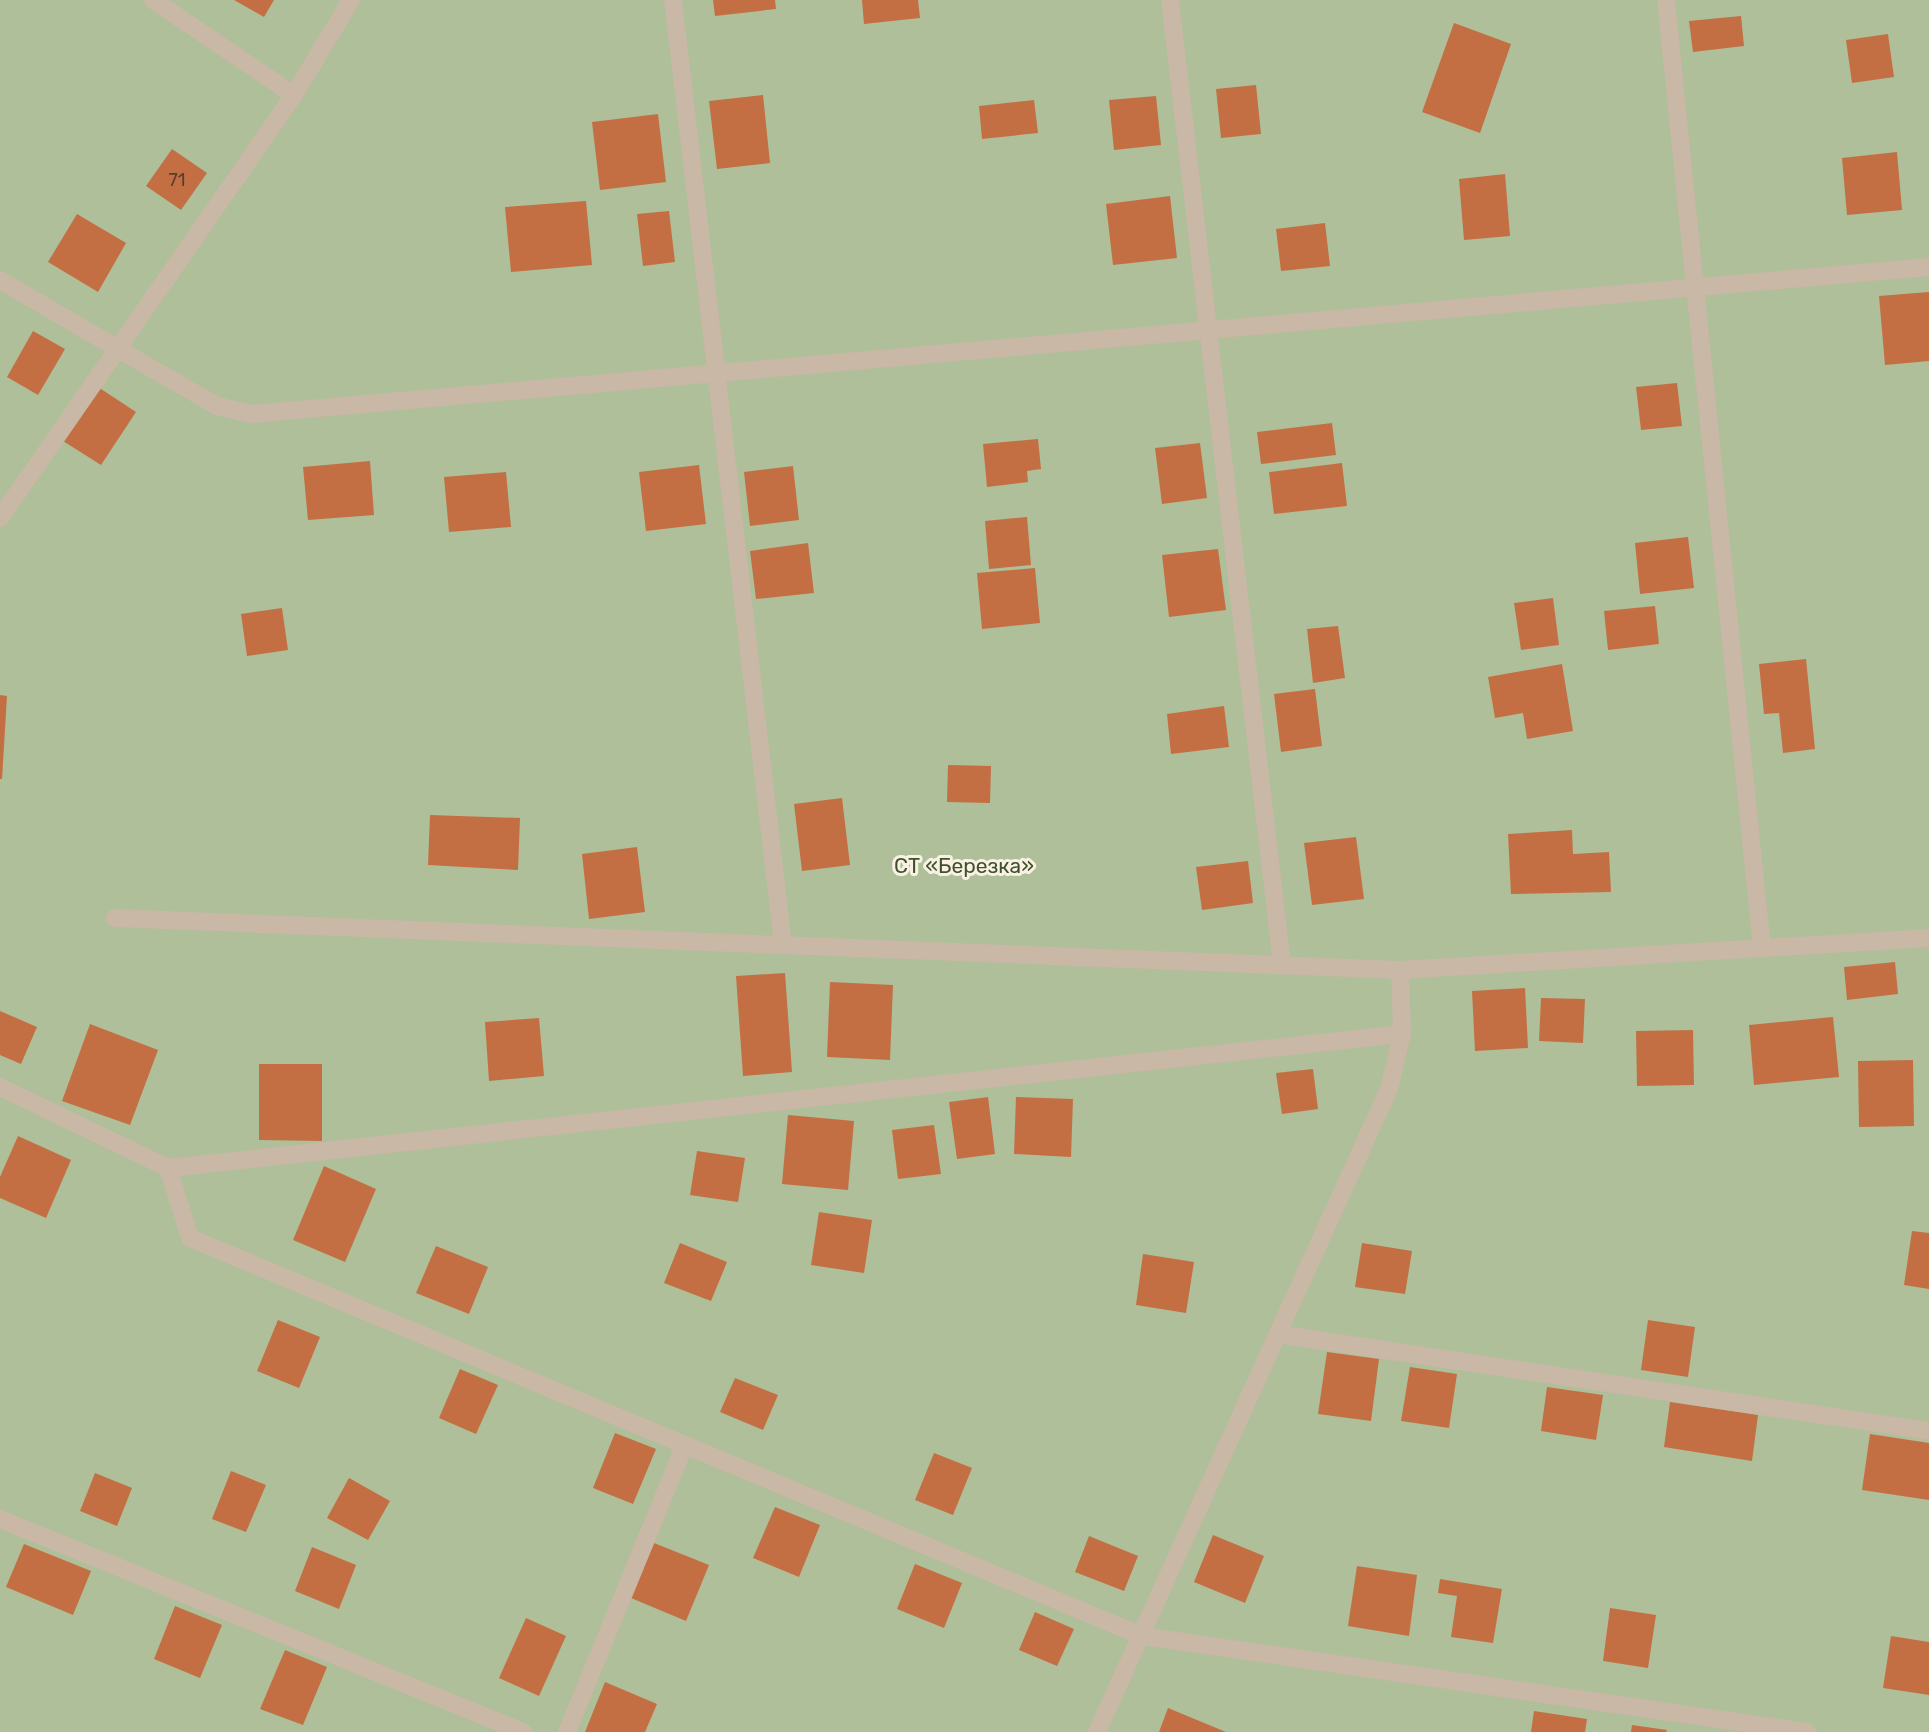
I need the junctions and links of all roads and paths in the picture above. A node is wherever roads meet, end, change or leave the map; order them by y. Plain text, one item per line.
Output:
1 (153, 0) edge
2 (351, 0) edge
3 (673, 0) edge
4 (1170, 0) edge
5 (1666, 0) edge
6 (295, 95) junction
7 (1929, 267) edge
8 (0, 281) edge
9 (1697, 289) junction
10 (1205, 331) junction
11 (118, 349) junction
12 (714, 376) junction
13 (0, 518) edge
14 (115, 918) dead end
15 (1929, 938) edge
16 (783, 945) junction
17 (1762, 950) junction
18 (1282, 965) junction
19 (1400, 971) junction
20 (1402, 1034) junction
21 (0, 1087) edge
22 (168, 1168) junction
23 (1277, 1334) junction
24 (1929, 1431) edge
25 (683, 1449) junction
26 (0, 1519) edge
27 (1142, 1636) junction
28 (523, 1732) edge
29 (567, 1732) edge
30 (1097, 1732) edge
31 (1807, 1732) edge

1 - 6 street
2 - 6 street
3 - 12 street
4 - 10 street
5 - 9 street
6 - 11 street
7 - 9 street
8 - 11 street
9 - 10 street
9 - 17 street
10 - 12 street
10 - 18 street
11 - 12 street
11 - 13 street
12 - 16 street
14 - 16 street
15 - 17 street
16 - 18 street
17 - 19 street
18 - 19 street
19 - 20 street
20 - 22 street
20 - 23 street
21 - 22 street
22 - 25 street
23 - 24 street
23 - 27 street
25 - 27 street
25 - 29 street
26 - 28 street
27 - 30 street
27 - 31 street

